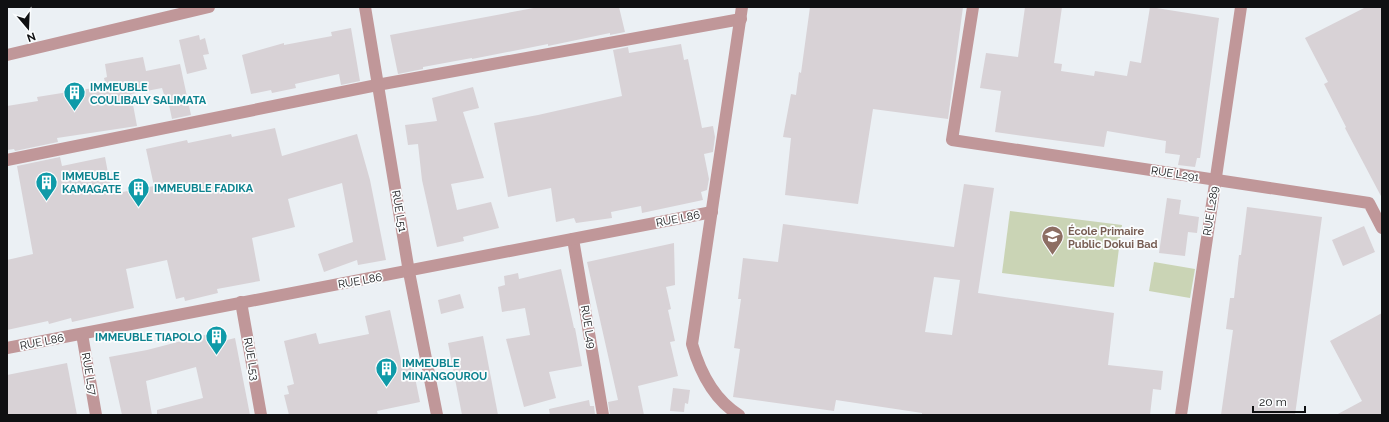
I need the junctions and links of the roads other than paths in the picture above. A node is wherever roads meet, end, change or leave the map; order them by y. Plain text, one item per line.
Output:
1 (209, 7) edge
2 (365, 7) edge
3 (742, 7) edge
4 (973, 7) edge
5 (1241, 7) edge
6 (741, 19) junction
7 (7, 55) edge
8 (377, 85) junction
9 (7, 160) edge
10 (1216, 180) junction
11 (712, 212) junction
12 (1382, 228) edge
13 (573, 239) junction
14 (409, 272) junction
15 (241, 302) junction
16 (82, 334) junction
17 (7, 348) edge
18 (96, 415) edge
19 (261, 415) edge
20 (437, 415) edge
21 (603, 415) edge
22 (739, 415) edge
23 (1181, 415) edge

1 - 7 street
2 - 8 street, RUE L51
3 - 6 street
4 - 10 street, RUE L291
5 - 10 street, RUE L289
6 - 8 street
6 - 11 street
8 - 9 street
8 - 14 street, RUE L51
10 - 12 street, RUE L291
10 - 23 street, RUE L289
11 - 13 street, RUE L86
11 - 22 street
13 - 14 street, RUE L86
13 - 21 street, RUE L49
14 - 15 street, RUE L86
14 - 20 street, RUE L51
15 - 16 street, RUE L86
15 - 19 street, RUE L53
16 - 17 street, RUE L86
16 - 18 street, RUE L57

